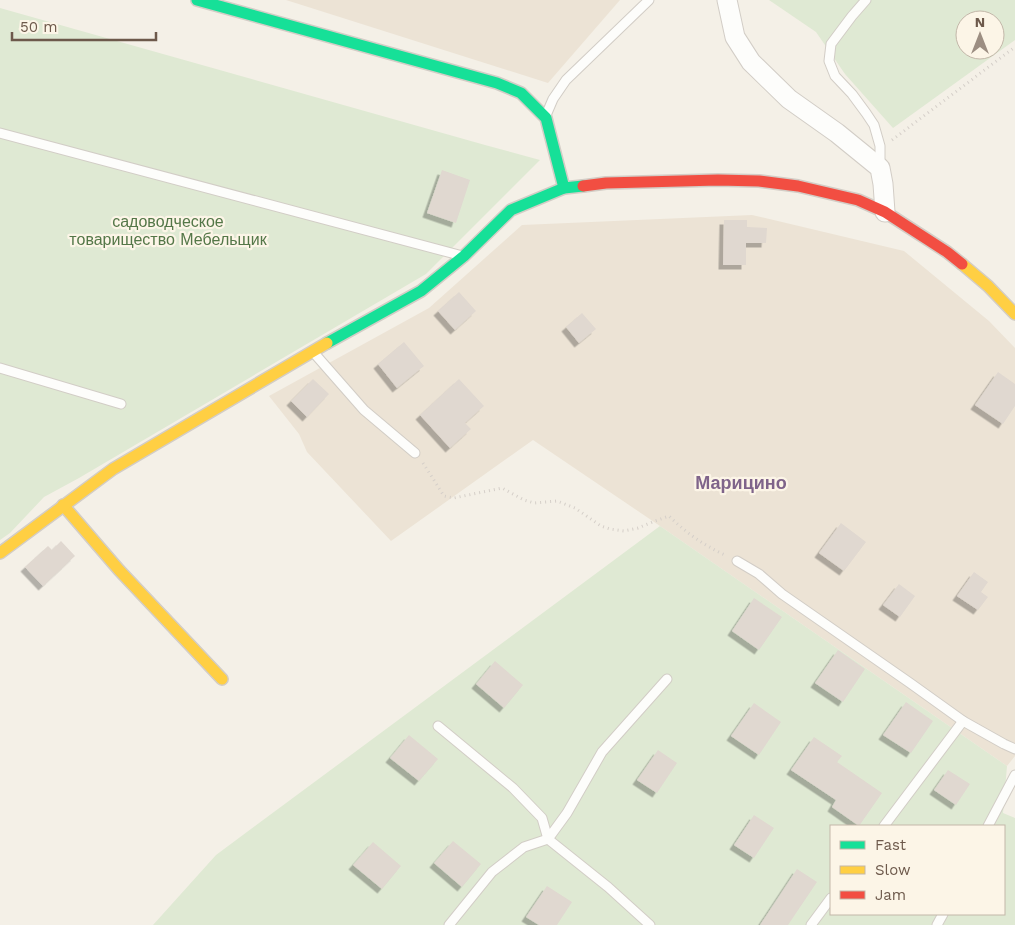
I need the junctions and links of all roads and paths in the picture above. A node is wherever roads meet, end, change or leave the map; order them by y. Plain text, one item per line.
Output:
1 (197, 0) edge
2 (649, 0) edge
3 (727, 0) edge
4 (866, 0) edge
5 (1015, 47) edge
6 (546, 118) junction
7 (0, 132) edge
8 (880, 168) junction
9 (564, 188) junction
10 (885, 212) junction
11 (464, 256) junction
12 (1015, 314) edge
13 (312, 351) junction
14 (0, 368) edge
15 (121, 404) dead end
16 (415, 453) joint
17 (63, 505) junction
18 (0, 553) edge
19 (738, 561) joint
20 (222, 679) dead end
21 (667, 679) dead end
22 (963, 721) junction
23 (438, 726) dead end
24 (1015, 749) edge
25 (1015, 775) edge
26 (885, 825) edge
27 (989, 825) edge
28 (548, 839) junction
29 (830, 899) edge
30 (449, 925) edge
31 (650, 925) edge
32 (811, 925) edge

1 - 6 street
2 - 6 lane
3 - 8 street
4 - 8 lane
5 - 8 path
6 - 9 street
7 - 11 lane
8 - 10 street
9 - 10 street
9 - 11 street
10 - 12 street
11 - 13 street
13 - 16 lane
13 - 17 street
14 - 15 lane
16 - 19 path
17 - 18 street
17 - 20 street
19 - 22 lane
21 - 28 lane
22 - 24 lane
22 - 26 lane
23 - 28 lane
25 - 27 lane
28 - 30 lane
28 - 31 lane
29 - 32 lane

